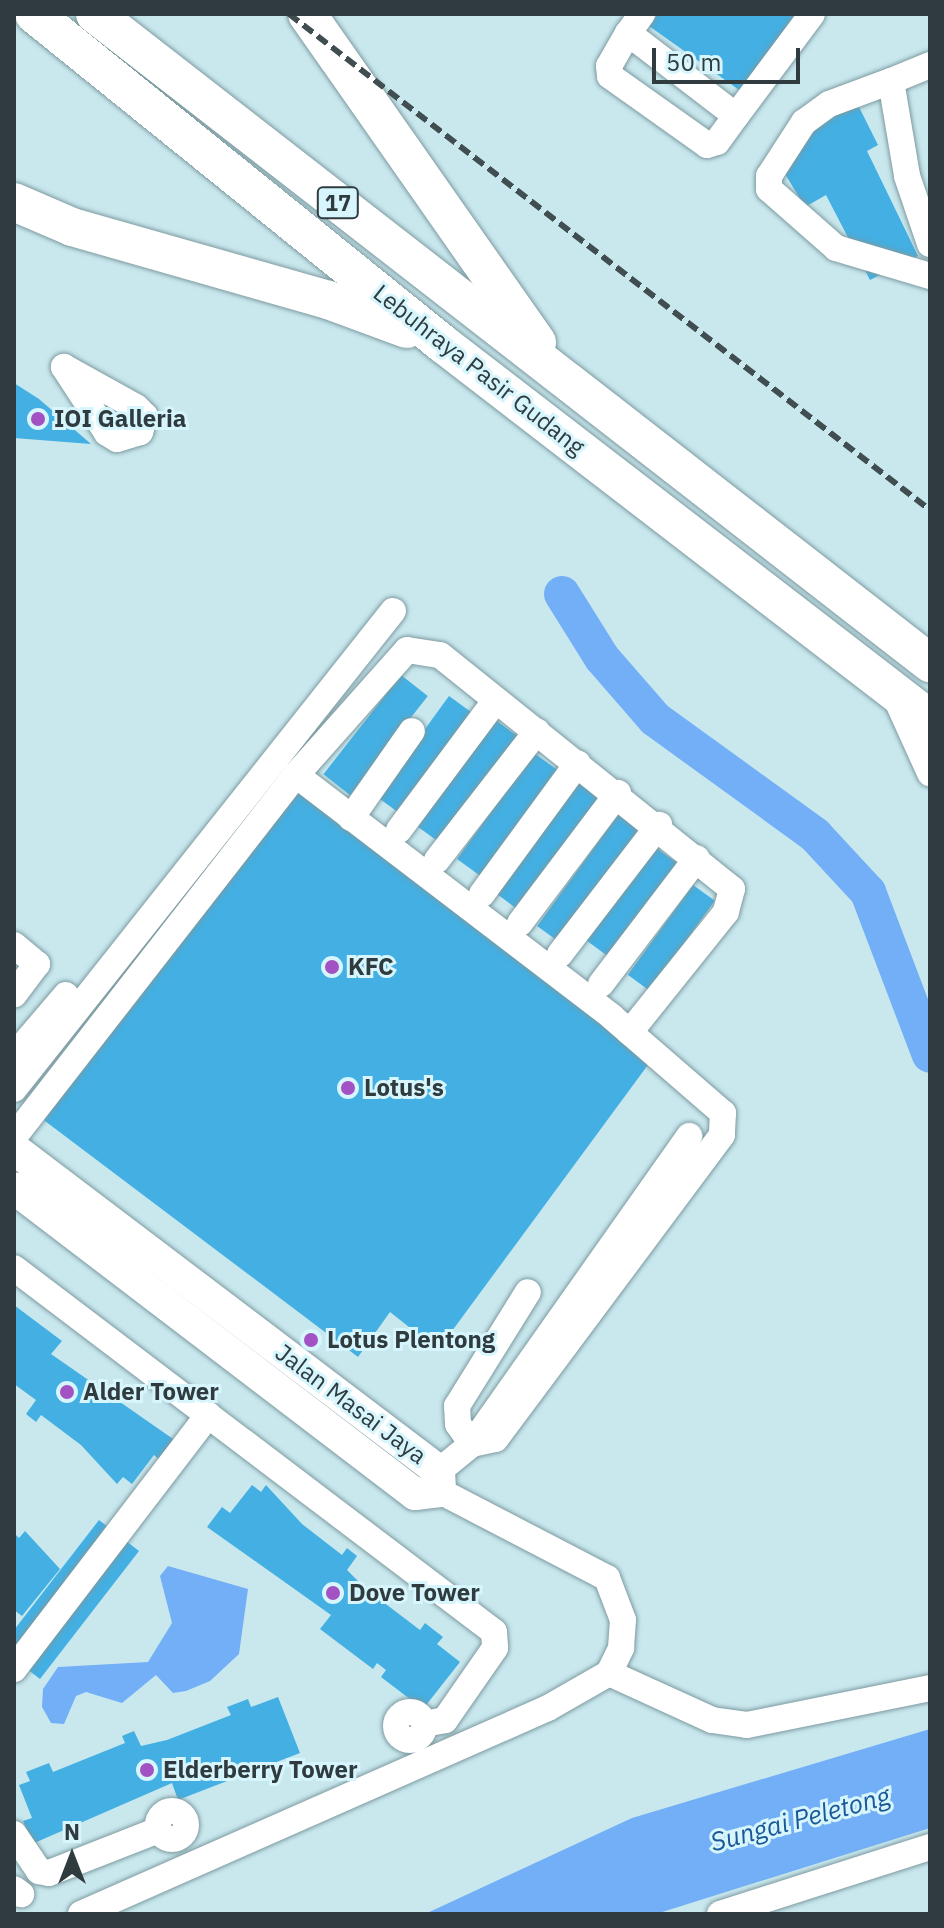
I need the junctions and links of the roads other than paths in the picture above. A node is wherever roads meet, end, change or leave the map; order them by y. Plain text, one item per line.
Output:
1 (34, 14) edge
2 (307, 14) edge
3 (812, 14) edge
4 (105, 22) edge
5 (635, 23) edge
6 (930, 65) edge
7 (891, 81) junction
8 (736, 116) junction
9 (14, 202) edge
10 (14, 227) edge
11 (72, 227) junction
12 (930, 244) edge
13 (930, 276) edge
14 (443, 344) junction
15 (561, 377) junction
16 (393, 611) dead end
17 (930, 663) edge
18 (892, 689) junction
19 (496, 700) junction
20 (930, 719) edge
21 (412, 731) dead end
22 (537, 731) junction
23 (578, 763) junction
24 (930, 773) edge
25 (296, 775) junction
26 (618, 793) junction
27 (351, 818) junction
28 (659, 825) junction
29 (394, 838) junction
30 (697, 858) junction
31 (432, 867) junction
32 (477, 901) junction
33 (515, 930) junction
34 (14, 945) edge
35 (555, 961) junction
36 (37, 964) junction
37 (595, 992) junction
38 (14, 994) edge
39 (73, 1001) junction
40 (630, 1032) junction
41 (14, 1056) edge
42 (14, 1089) edge
43 (689, 1136) dead end
44 (14, 1137) edge
45 (14, 1149) edge
46 (14, 1188) edge
47 (14, 1268) edge
48 (528, 1292) dead end
49 (208, 1415) junction
50 (472, 1444) junction
51 (439, 1481) junction
52 (14, 1669) edge
53 (609, 1673) junction
54 (930, 1688) edge
55 (424, 1724) dead end
56 (159, 1830) dead end
57 (14, 1834) edge
58 (930, 1847) edge
59 (81, 1914) edge
60 (720, 1914) edge

1 - 14 highway, Lebuhraya Pasir Gudang / 17
2 - 15 highway
3 - 8 street
4 - 15 highway, Lebuhraya Pasir Gudang / 17
5 - 8 street
5 - 8 street
6 - 7 street
7 - 12 street
7 - 13 street
9 - 11 highway
10 - 11 highway
11 - 14 highway
14 - 18 highway, Lebuhraya Pasir Gudang / 17
15 - 17 highway, Lebuhraya Pasir Gudang / 17
16 - 39 street
18 - 20 highway, Lebuhraya Pasir Gudang / 17
18 - 24 street
19 - 22 street
19 - 25 street
19 - 29 street
21 - 27 street
22 - 23 street
22 - 31 street
23 - 26 street
23 - 32 street
25 - 27 street
25 - 44 street
26 - 28 street
26 - 33 street
27 - 29 street
28 - 30 street
28 - 35 street
29 - 31 street
30 - 37 street
30 - 40 street
31 - 32 street
32 - 33 street
33 - 35 street
34 - 36 street
35 - 37 street
36 - 38 street
36 - 39 street
37 - 40 street
39 - 41 street
39 - 42 street
40 - 50 street
43 - 50 street
45 - 51 main road, Jalan Masai Jaya
46 - 51 main road, Jalan Masai Jaya
47 - 49 street
48 - 50 street
49 - 52 street
49 - 55 street
50 - 51 street
51 - 53 street
53 - 54 street
53 - 59 street
56 - 57 street
58 - 60 street

